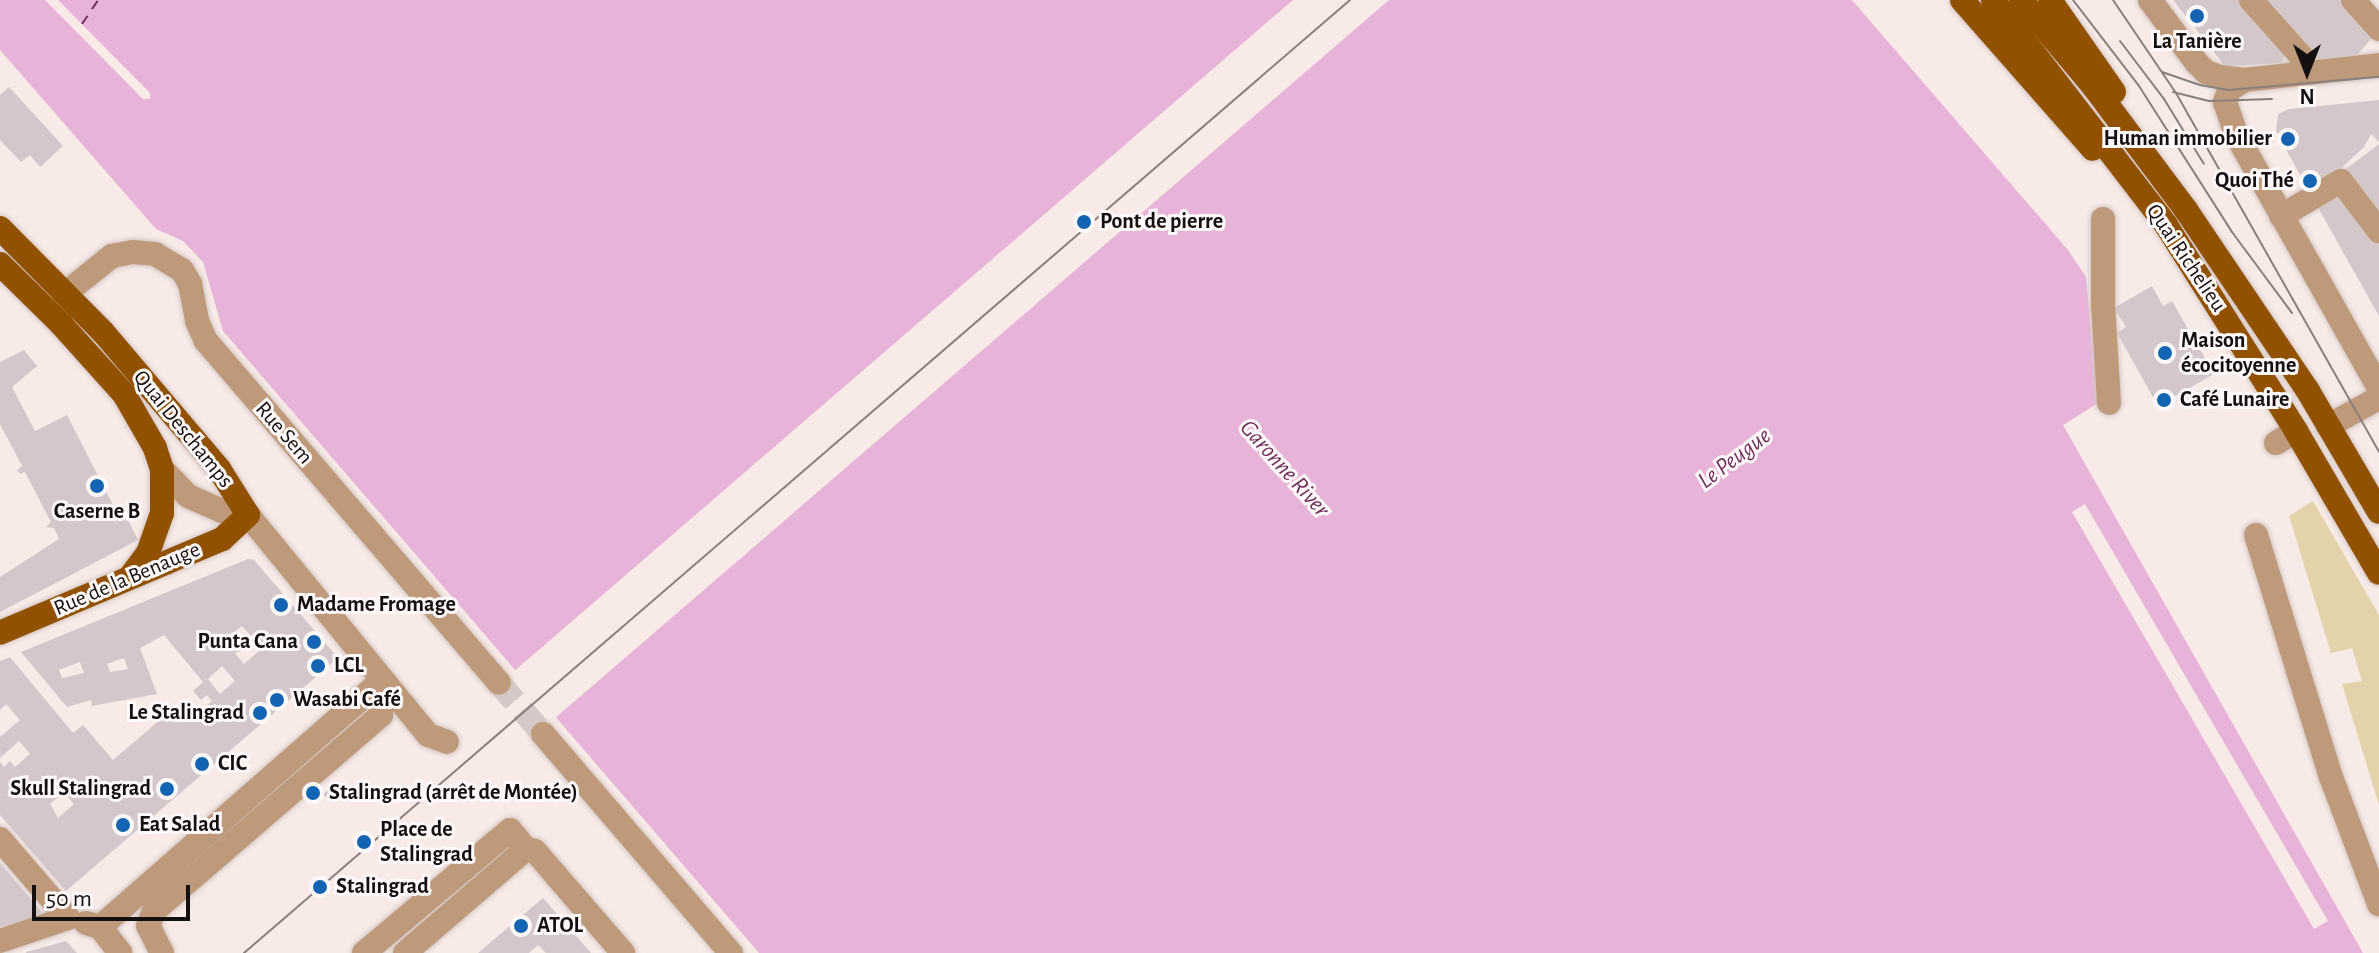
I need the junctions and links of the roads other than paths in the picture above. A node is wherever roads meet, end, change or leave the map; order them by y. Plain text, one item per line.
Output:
1 (1962, 0) edge
2 (1993, 0) edge
3 (2021, 0) edge
4 (2050, 0) edge
5 (2150, 0) edge
6 (2251, 0) edge
7 (2353, 0) edge
8 (2379, 29) edge
9 (2379, 65) edge
10 (2303, 73) junction
11 (2244, 80) junction
12 (2186, 210) junction
13 (2281, 216) junction
14 (2103, 219) dead end
15 (2166, 225) junction
16 (0, 228) edge
17 (2379, 231) edge
18 (7, 271) edge
19 (67, 292) junction
20 (61, 324) junction
21 (2379, 388) edge
22 (2379, 398) edge
23 (2109, 403) dead end
24 (2328, 426) junction
25 (162, 469) junction
26 (2379, 512) edge
27 (248, 515) junction
28 (2256, 535) dead end
29 (2379, 573) edge
30 (130, 577) junction
31 (0, 633) edge
32 (381, 681) junction
33 (499, 683) tunnel mouth
34 (543, 734) tunnel mouth
35 (447, 742) dead end
36 (0, 839) edge
37 (526, 849) junction
38 (2379, 904) edge
39 (68, 918) junction
40 (100, 927) junction
41 (0, 941) edge
42 (120, 953) edge
43 (162, 953) edge
44 (364, 953) edge
45 (405, 953) edge
46 (623, 953) edge
47 (731, 953) edge

1 - 15 main road
2 - 15 main road, Quai Richelieu
3 - 12 main road, Quai Richelieu
4 - 12 main road
5 - 11 street
6 - 10 street
7 - 8 street
9 - 10 street
10 - 11 street
11 - 13 street
12 - 24 main road, Quai Richelieu
13 - 17 street
13 - 21 street
14 - 23 street
15 - 29 main road, Quai Richelieu
16 - 19 main road, Quai Deschamps
18 - 19 street
18 - 20 main road, Quai Deschamps
19 - 20 street
19 - 27 main road, Quai Deschamps
19 - 33 street, Rue Sem
20 - 25 main road, Quai Deschamps
22 - 24 street
24 - 26 main road, Quai Richelieu
25 - 27 street
25 - 30 main road, Quai Deschamps
27 - 30 main road, Rue de la Benauge
27 - 32 street, Quai Deschamps
28 - 38 street
30 - 31 main road, Rue de la Benauge
32 - 35 street
32 - 40 street
32 - 43 street
34 - 47 street
36 - 39 street
37 - 44 street
37 - 45 street
37 - 46 street
39 - 40 street
39 - 41 street
40 - 42 street

